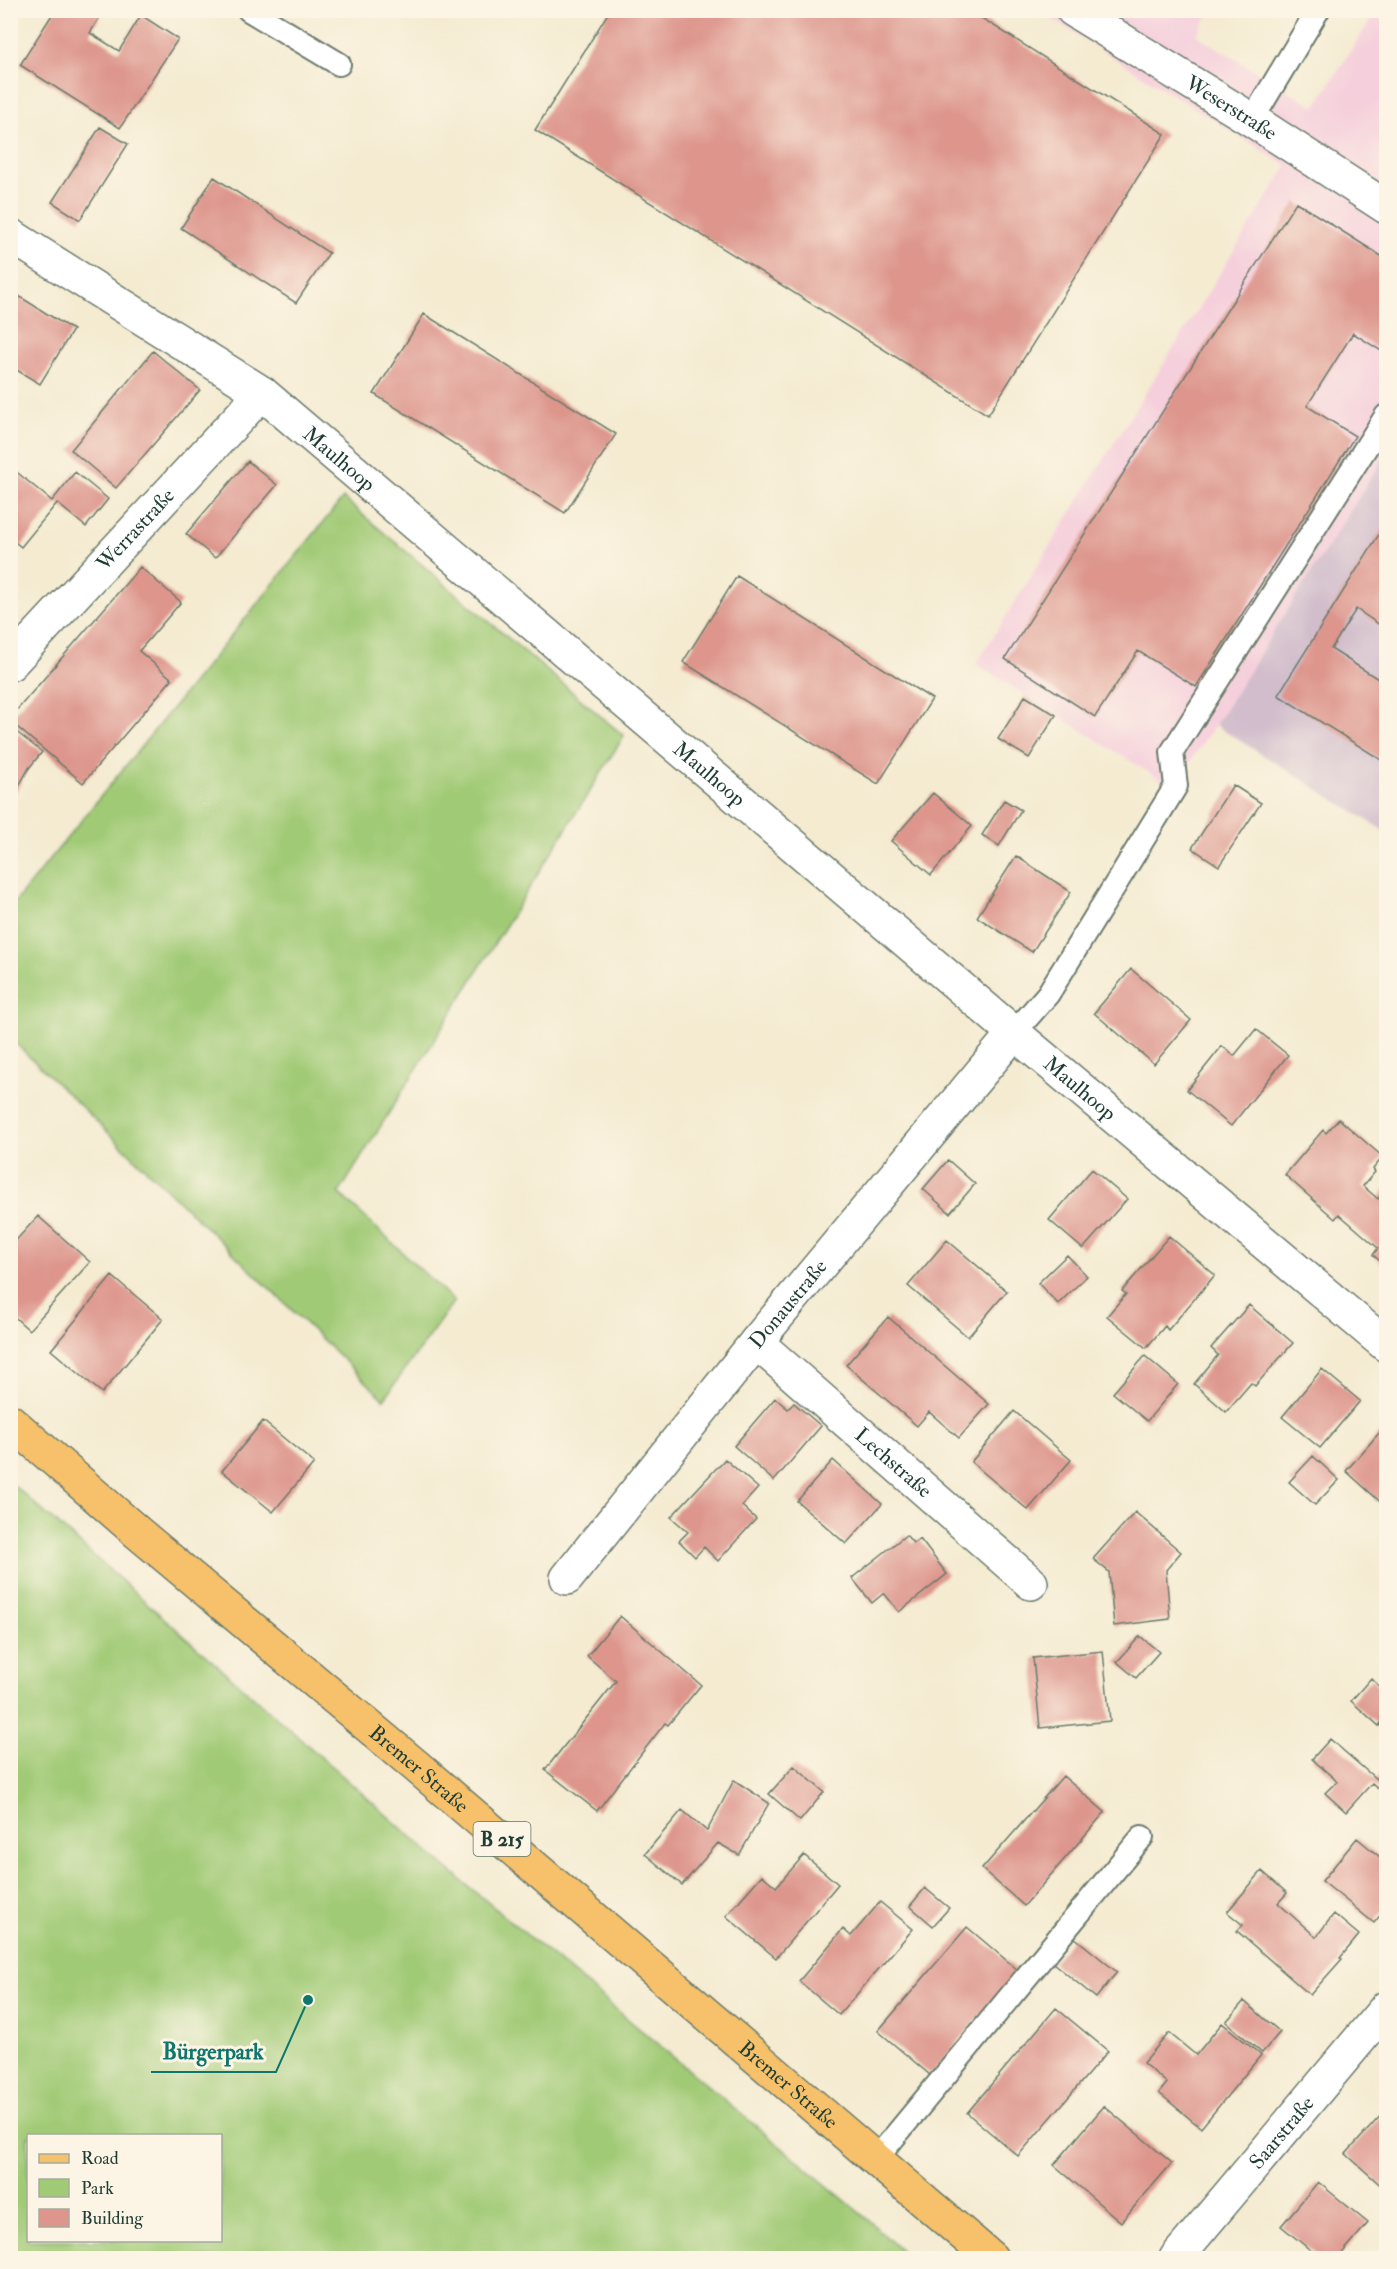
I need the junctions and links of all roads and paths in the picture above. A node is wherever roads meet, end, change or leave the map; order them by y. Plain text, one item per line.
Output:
1 (249, 10) edge
2 (1073, 10) edge
3 (1318, 10) edge
4 (339, 64) dead end
5 (1251, 120) junction
6 (1386, 207) edge
7 (10, 235) edge
8 (262, 393) junction
9 (1386, 416) edge
10 (10, 664) edge
11 (1014, 1033) junction
12 (756, 1342) junction
13 (1386, 1345) edge
14 (10, 1421) edge
15 (567, 1578) dead end
16 (1031, 1583) dead end
17 (1142, 1837) dead end
18 (1386, 2008) edge
19 (876, 2159) junction
20 (991, 2259) edge
21 (1176, 2259) edge

1 - 4 lane
2 - 5 street, Weserstraße
3 - 5 lane
5 - 6 street, Weserstraße
7 - 8 street, Maulhoop
8 - 10 street, Werrastraße
8 - 11 street, Maulhoop
9 - 11 lane
11 - 12 street, Donaustraße
11 - 13 street, Maulhoop
12 - 15 street, Donaustraße
12 - 16 street, Lechstraße
14 - 19 main road, Bremer Straße / B 215
17 - 19 lane
18 - 21 street, Saarstraße
19 - 20 main road, Bremer Straße / B 215

